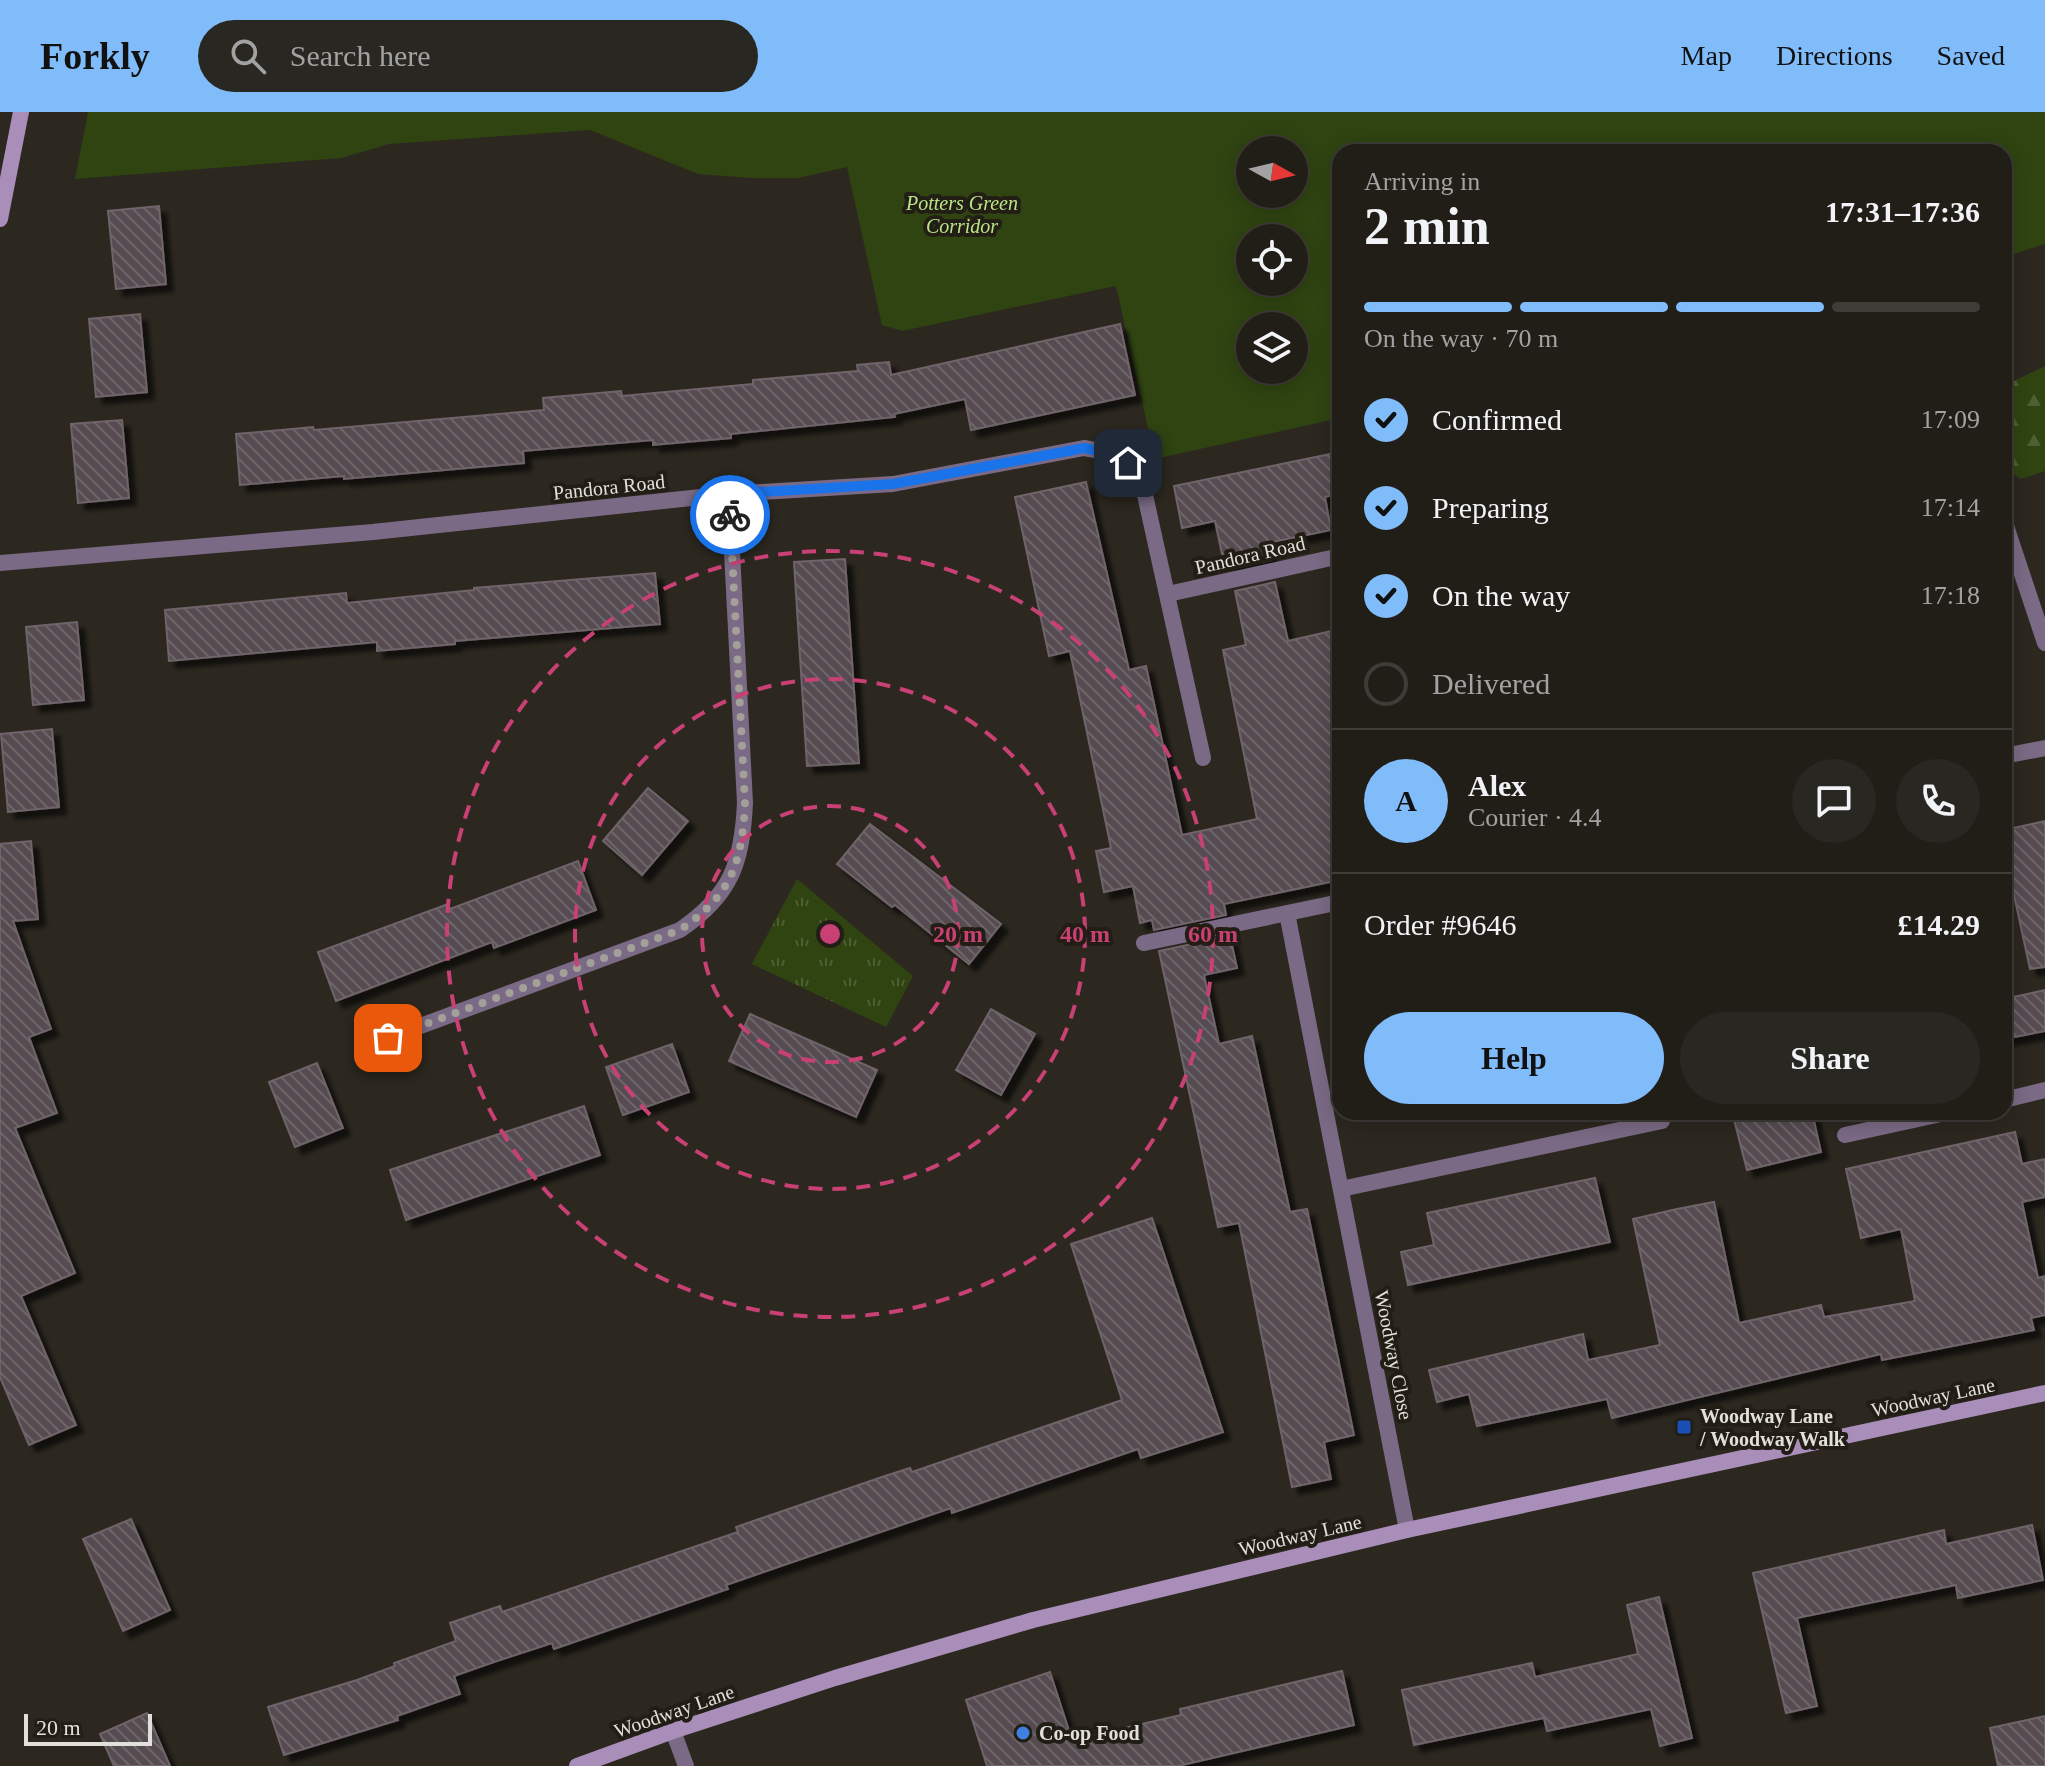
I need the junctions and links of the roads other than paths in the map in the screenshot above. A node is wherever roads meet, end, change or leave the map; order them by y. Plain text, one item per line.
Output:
1 (21, 112) edge
2 (0, 219) edge
3 (729, 494) junction
4 (2012, 544) edge
5 (1332, 558) edge
6 (0, 563) edge
7 (1168, 594) junction
8 (2045, 643) edge
9 (2045, 748) edge
10 (2012, 754) edge
11 (1203, 758) dead end
12 (1332, 904) edge
13 (1287, 913) junction
14 (1144, 943) dead end
15 (388, 1038) dead end
16 (2045, 1090) edge
17 (2012, 1098) edge
18 (1913, 1120) edge
19 (1662, 1121) dead end
20 (1845, 1135) dead end
21 (1341, 1189) junction
22 (2045, 1393) edge
23 (1407, 1530) junction
24 (673, 1731) junction
25 (577, 1766) edge
26 (686, 1766) edge

1 - 2 street
3 - 6 street, Pandora Road
3 - 7 street, Pandora Road
3 - 15 street
4 - 8 street
5 - 7 street, Pandora Road
7 - 11 street, Pandora Road
9 - 10 street
12 - 13 street
13 - 14 street
13 - 21 street, Woodway Close
16 - 17 street
18 - 20 street
19 - 21 street
21 - 23 street, Woodway Close
22 - 23 street, Woodway Lane
23 - 24 street, Woodway Lane
24 - 25 street, Woodway Lane
24 - 26 street

